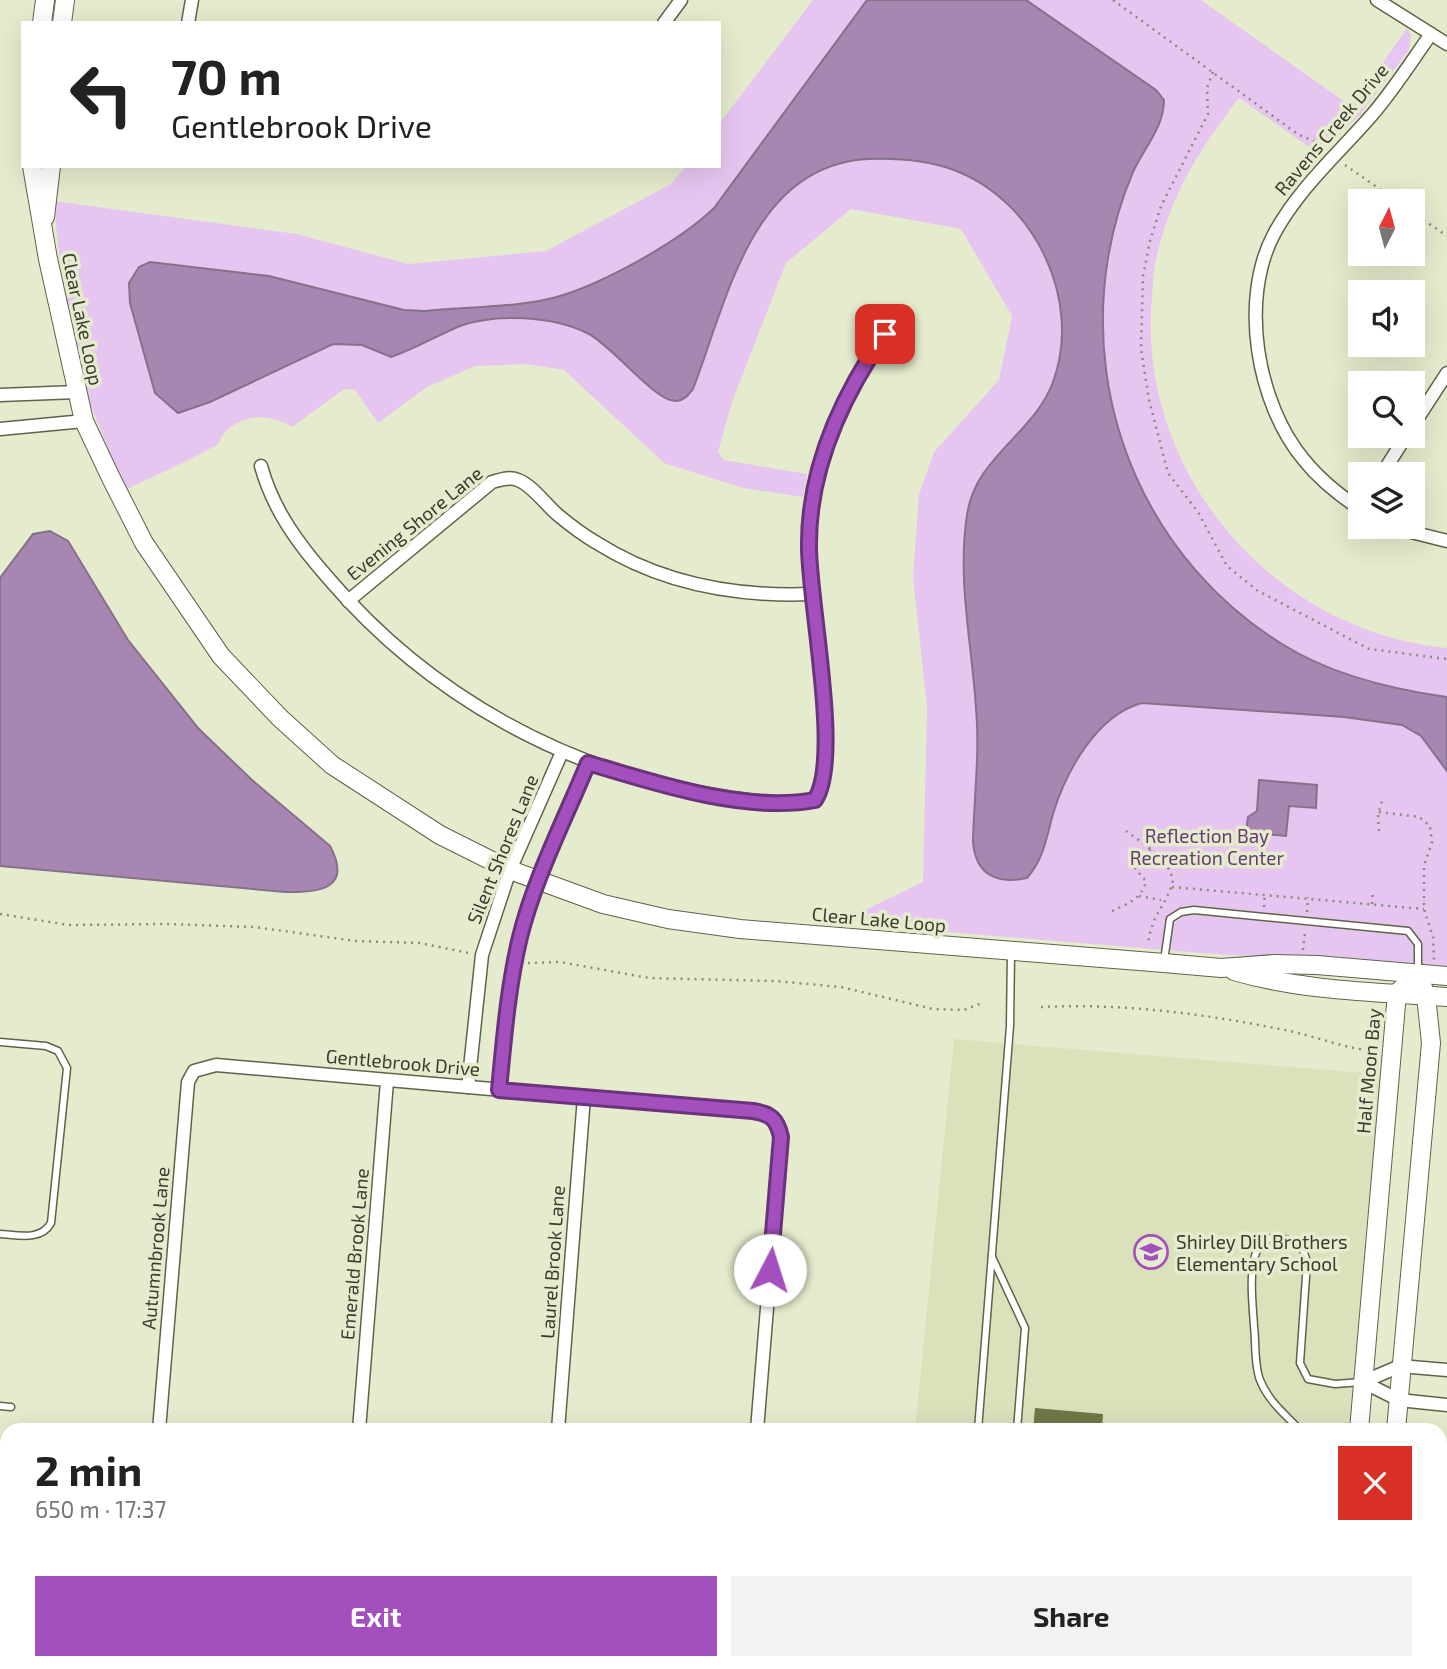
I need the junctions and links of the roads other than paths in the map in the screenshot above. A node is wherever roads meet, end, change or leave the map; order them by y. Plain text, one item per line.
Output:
1 (45, 0) edge
2 (65, 0) edge
3 (192, 0) edge
4 (681, 0) edge
5 (1377, 0) edge
6 (42, 21) edge
7 (62, 21) edge
8 (188, 21) edge
9 (665, 21) edge
10 (1431, 34) junction
11 (1447, 44) edge
12 (32, 168) edge
13 (51, 168) edge
14 (44, 224) junction
15 (885, 334) dead end
16 (1447, 373) edge
17 (78, 392) junction
18 (0, 395) edge
19 (1425, 407) edge
20 (84, 421) junction
21 (0, 429) edge
22 (261, 466) dead end
23 (1348, 500) edge
24 (1425, 536) edge
25 (1447, 541) edge
26 (811, 594) junction
27 (348, 601) junction
28 (562, 752) junction
29 (588, 763) junction
30 (510, 870) junction
31 (539, 881) junction
32 (1011, 951) junction
33 (1164, 963) junction
34 (1221, 968) junction
35 (1418, 974) junction
36 (1447, 976) edge
37 (1397, 993) junction
38 (1426, 996) junction
39 (1447, 997) edge
40 (0, 1042) edge
41 (194, 1071) joint
42 (387, 1081) junction
43 (468, 1087) junction
44 (499, 1090) junction
45 (584, 1097) junction
46 (0, 1234) edge
47 (991, 1256) junction
48 (1400, 1366) junction
49 (1447, 1370) edge
50 (1363, 1382) junction
51 (1399, 1400) junction
52 (1447, 1405) edge
53 (0, 1406) edge
54 (11, 1407) dead end
55 (160, 1423) edge
56 (360, 1423) edge
57 (559, 1423) edge
58 (758, 1423) edge
59 (979, 1423) edge
60 (1018, 1423) edge
61 (1292, 1423) edge
62 (1360, 1423) edge
63 (1397, 1423) edge

1 - 6 street
2 - 7 street
3 - 8 street
4 - 9 street
5 - 10 street
10 - 11 street
10 - 23 street, Ravens Creek Drive
12 - 14 street, Clear Lake Loop
13 - 14 street, Clear Lake Loop
14 - 17 street, Clear Lake Loop
15 - 26 street
16 - 19 street
17 - 18 street
17 - 20 street, Clear Lake Loop
20 - 21 street
20 - 30 street, Clear Lake Loop
22 - 27 street
24 - 25 street
26 - 27 street, Evening Shore Lane
26 - 29 street
27 - 28 street
28 - 29 street
28 - 30 street, Silent Shores Lane
29 - 31 street
30 - 31 street, Clear Lake Loop
30 - 43 street, Silent Shores Lane
31 - 32 street, Clear Lake Loop
31 - 44 street
32 - 33 street, Clear Lake Loop
32 - 47 lane
33 - 34 street, Clear Lake Loop
33 - 35 lane
34 - 35 street, Clear Lake Loop
34 - 37 street, Clear Lake Loop
35 - 36 street, Clear Lake Loop
35 - 37 street, Half Moon Bay
35 - 38 street
37 - 38 street, Clear Lake Loop
37 - 50 street, Half Moon Bay
38 - 39 street, Clear Lake Loop
38 - 48 street
40 - 46 lane
41 - 42 street, Gentlebrook Drive
41 - 55 street, Autumnbrook Lane
42 - 43 street, Gentlebrook Drive
42 - 56 street, Emerald Brook Lane
43 - 44 street, Gentlebrook Drive
44 - 45 street, Gentlebrook Drive
45 - 57 street, Laurel Brook Lane
45 - 58 street, Gentlebrook Drive
47 - 59 lane
47 - 60 lane
48 - 49 street
48 - 50 street
48 - 51 street
50 - 51 street
50 - 61 lane
50 - 62 street, Half Moon Bay
51 - 52 street
51 - 63 street
53 - 54 lane

